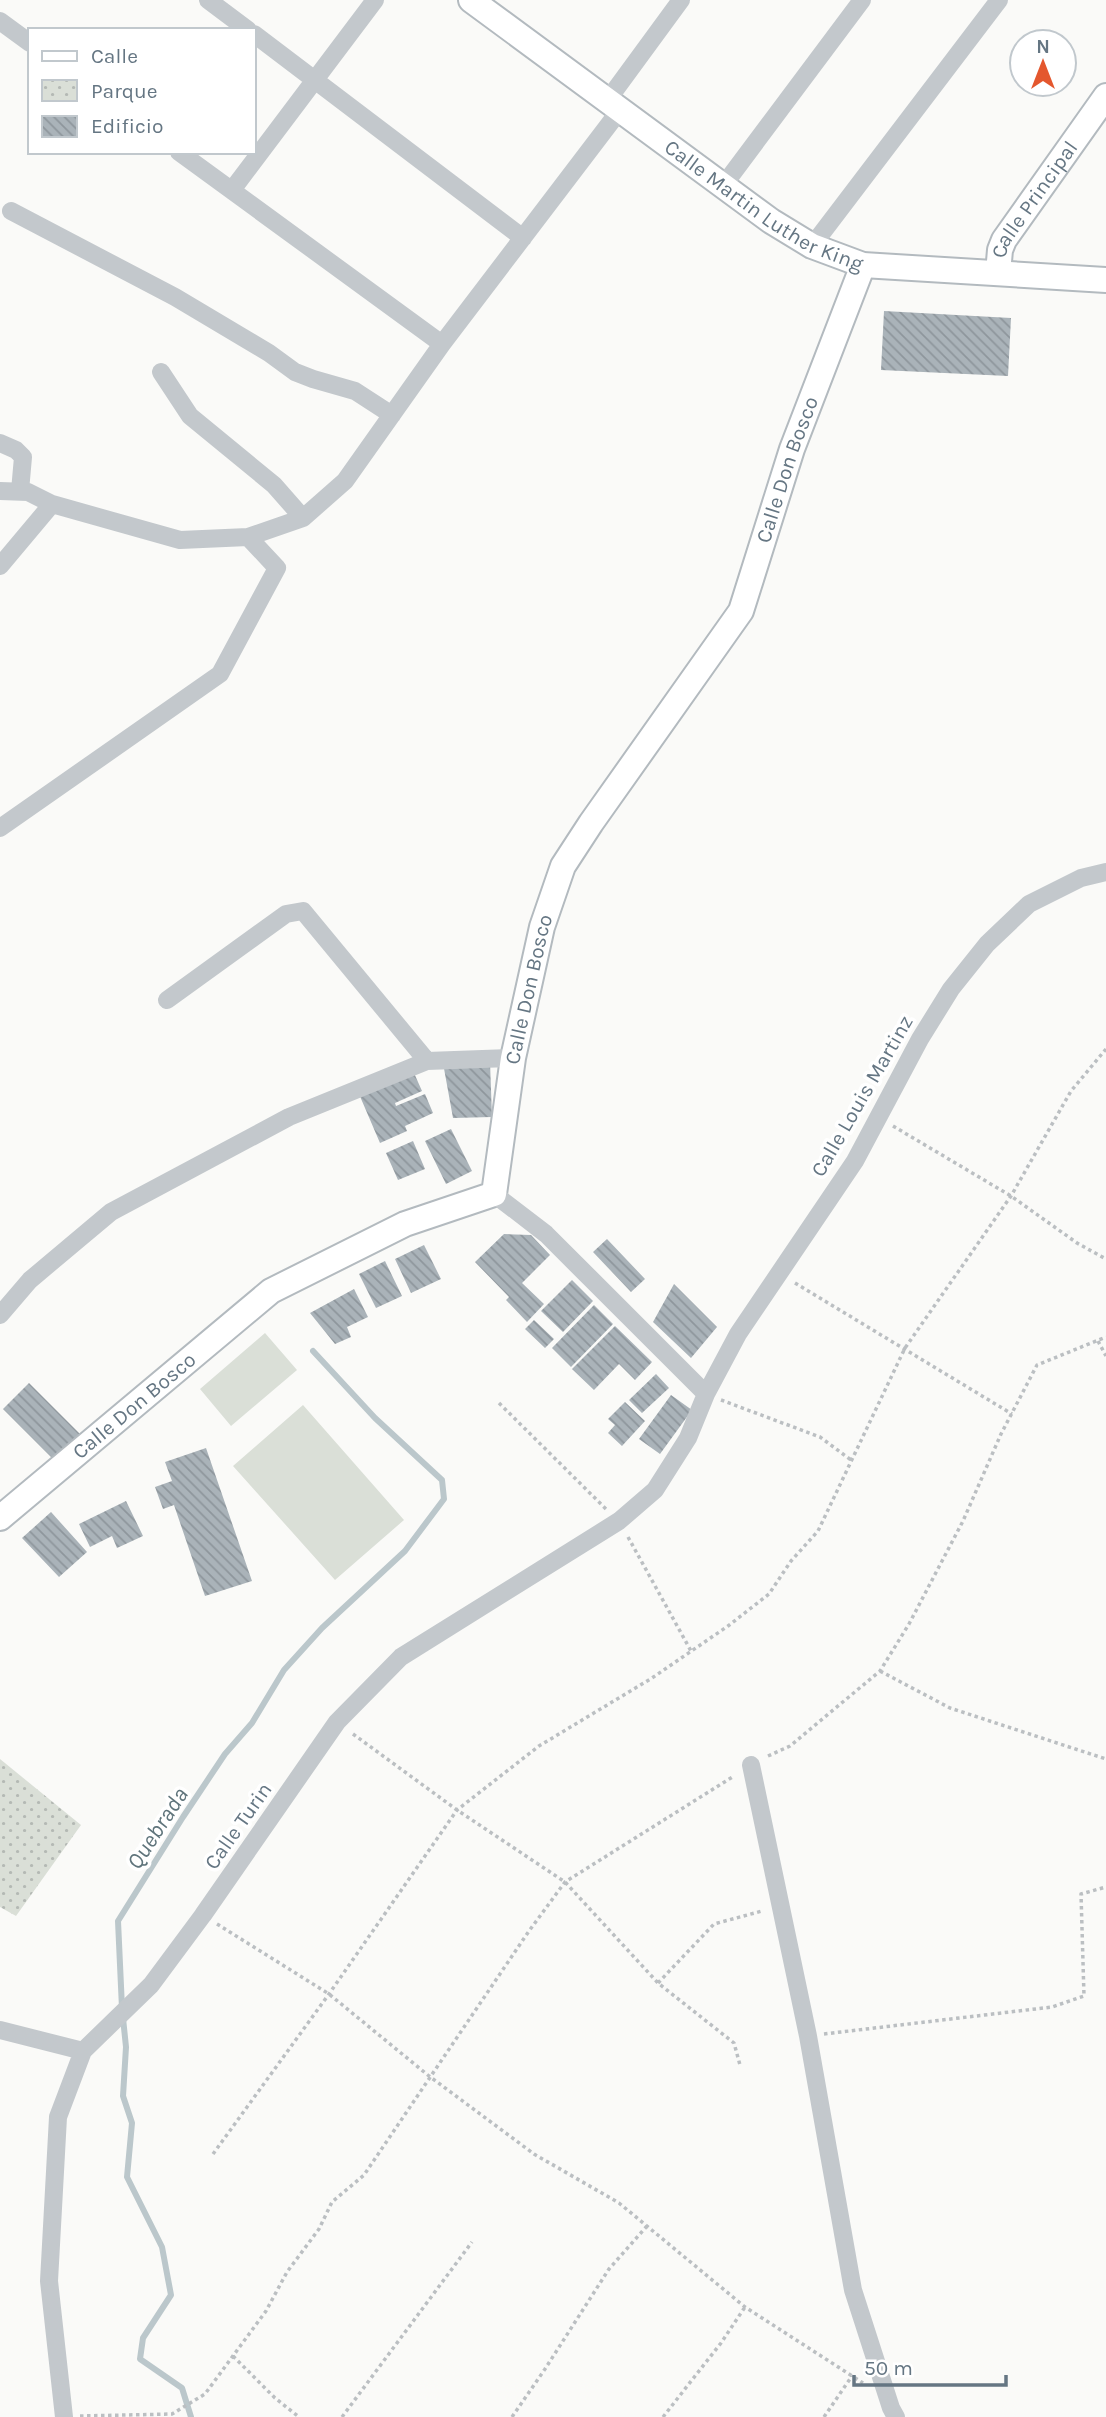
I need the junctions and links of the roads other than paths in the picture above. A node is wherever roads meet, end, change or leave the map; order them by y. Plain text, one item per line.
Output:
1 (208, 0) edge
2 (375, 0) edge
3 (471, 0) edge
4 (681, 0) edge
5 (862, 0) edge
6 (999, 0) edge
7 (0, 21) edge
8 (245, 28) edge
9 (256, 35) edge
10 (28, 42) edge
11 (317, 80) junction
12 (1106, 96) edge
13 (614, 106) junction
14 (182, 154) edge
15 (723, 186) junction
16 (232, 190) junction
17 (11, 211) dead end
18 (523, 238) junction
19 (812, 246) junction
20 (863, 265) junction
21 (998, 273) junction
22 (1106, 280) edge
23 (442, 344) junction
24 (160, 372) dead end
25 (392, 415) junction
26 (0, 443) edge
27 (0, 491) edge
28 (20, 491) junction
29 (52, 504) junction
30 (303, 518) junction
31 (248, 537) junction
32 (0, 566) edge
33 (0, 828) edge
34 (1106, 872) edge
35 (167, 1000) dead end
36 (513, 1058) junction
37 (427, 1061) junction
38 (494, 1194) junction
39 (0, 1315) edge
40 (706, 1394) junction
41 (0, 1518) edge
42 (751, 1765) road end
43 (0, 2030) edge
44 (83, 2051) junction
45 (64, 2417) edge
46 (896, 2417) edge

1 - 8 street
2 - 11 street
3 - 13 street, Calle Martin Luther King
4 - 13 street
5 - 15 street
6 - 19 street
7 - 10 street
9 - 11 street
11 - 16 street
11 - 18 street
12 - 21 street, Calle Principal
13 - 15 street, Calle Martin Luther King
13 - 18 street
14 - 16 street
15 - 19 street, Calle Martin Luther King
16 - 23 street
17 - 25 street
18 - 23 street
19 - 20 street, Calle Martin Luther King
20 - 21 street, Calle Martin Luther King
20 - 36 street, Calle Don Bosco
21 - 22 street, Calle Martin Luther King
23 - 25 street
24 - 30 street
25 - 30 street
26 - 28 street
27 - 28 street
28 - 29 street
29 - 31 street
29 - 32 street
30 - 31 street
31 - 33 street
34 - 40 street, Calle Louis Martinz
35 - 37 street
36 - 37 street
36 - 38 street, Calle Don Bosco
37 - 39 street
38 - 40 street
38 - 41 street, Calle Don Bosco
40 - 44 street, Calle Turin
42 - 46 street
43 - 44 street
44 - 45 street, Calle Turin

